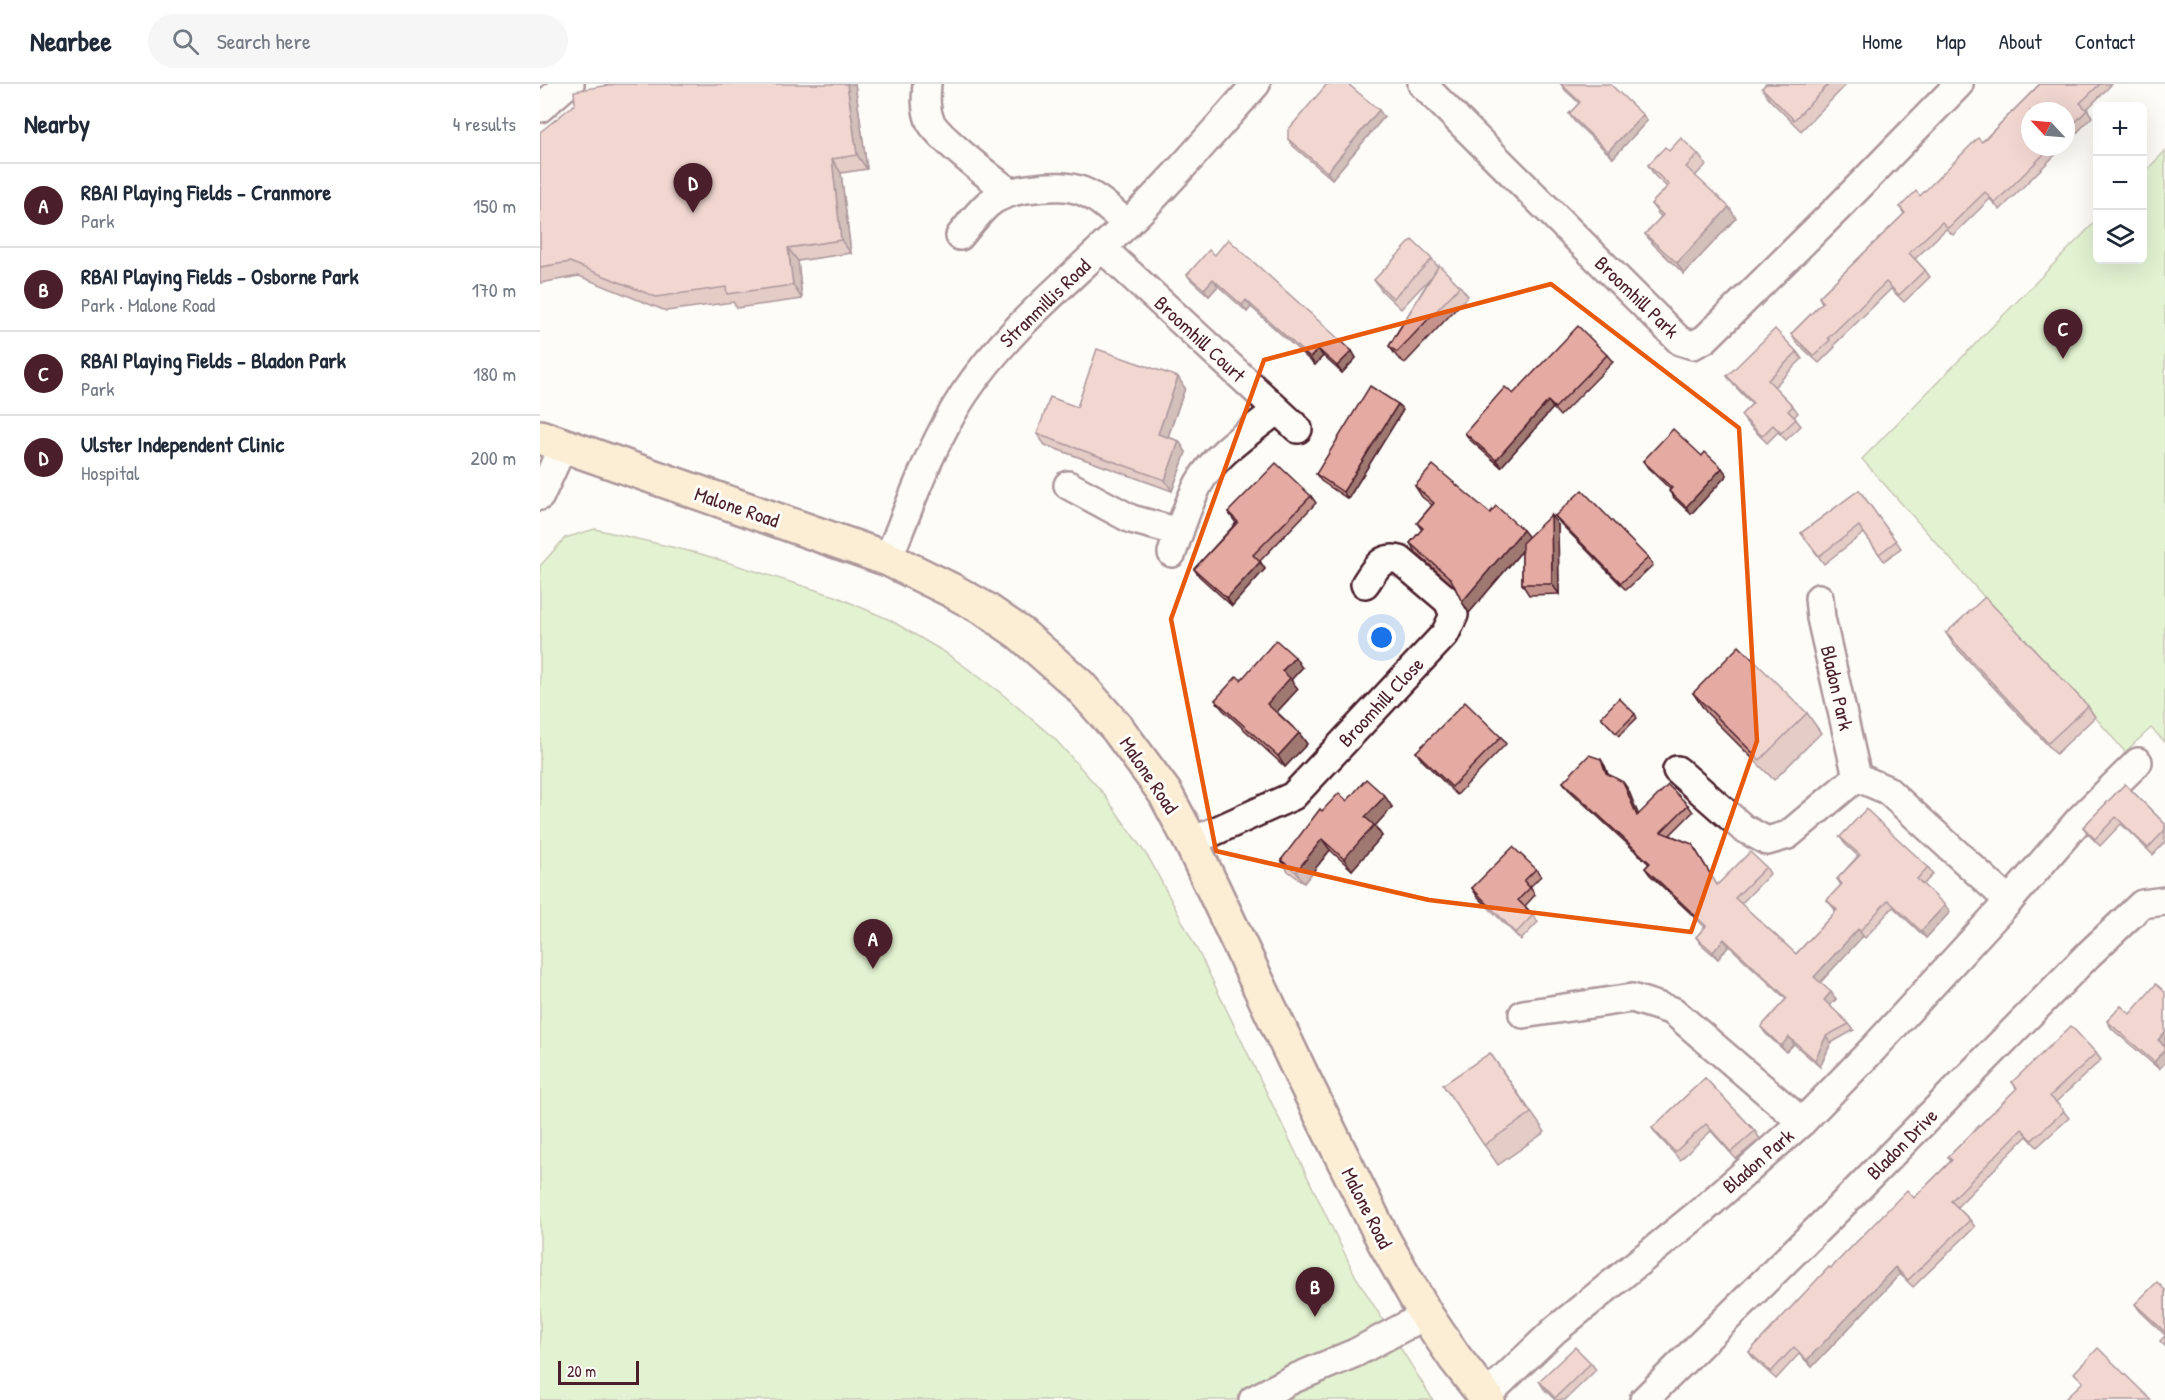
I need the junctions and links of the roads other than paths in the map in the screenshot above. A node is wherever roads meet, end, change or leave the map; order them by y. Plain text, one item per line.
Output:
1 (570, 84) edge
2 (927, 84) edge
3 (1256, 84) edge
4 (1422, 84) edge
5 (1951, 86) edge
6 (540, 108) edge
7 (1010, 192) junction
8 (1127, 224) junction
9 (960, 236) dead end
10 (1102, 248) junction
11 (1277, 410) junction
12 (1298, 429) dead end
13 (552, 442) edge
14 (1068, 485) dead end
15 (540, 496) edge
16 (888, 559) junction
17 (1365, 584) dead end
18 (1819, 597) dead end
19 (2138, 762) dead end
20 (1677, 770) dead end
21 (1857, 777) junction
22 (1191, 842) junction
23 (2008, 901) junction
24 (2165, 901) edge
25 (1524, 1014) dead end
26 (1802, 1122) junction
27 (1426, 1315) junction
28 (1486, 1398) edge
29 (1253, 1400) edge
30 (1644, 1400) edge

1 - 6 street
2 - 7 street
3 - 8 street, Stranmillis Road
4 - 5 street, Broomhill Park
7 - 8 street
7 - 9 street
8 - 10 street, Stranmillis Road
10 - 11 street, Broomhill Court
10 - 16 street, Stranmillis Road
11 - 12 street, Broomhill Court
11 - 14 street
13 - 15 street
13 - 16 main road, Malone Road
16 - 22 main road, Malone Road
17 - 22 street, Broomhill Close
18 - 21 street, Bladon Park
19 - 23 street, Bladon Park
20 - 21 street
21 - 23 street
22 - 27 main road, Malone Road
23 - 26 street, Bladon Park
24 - 30 street, Bladon Drive
25 - 26 street
26 - 28 street, Bladon Park
27 - 28 main road, Malone Road
27 - 29 street

